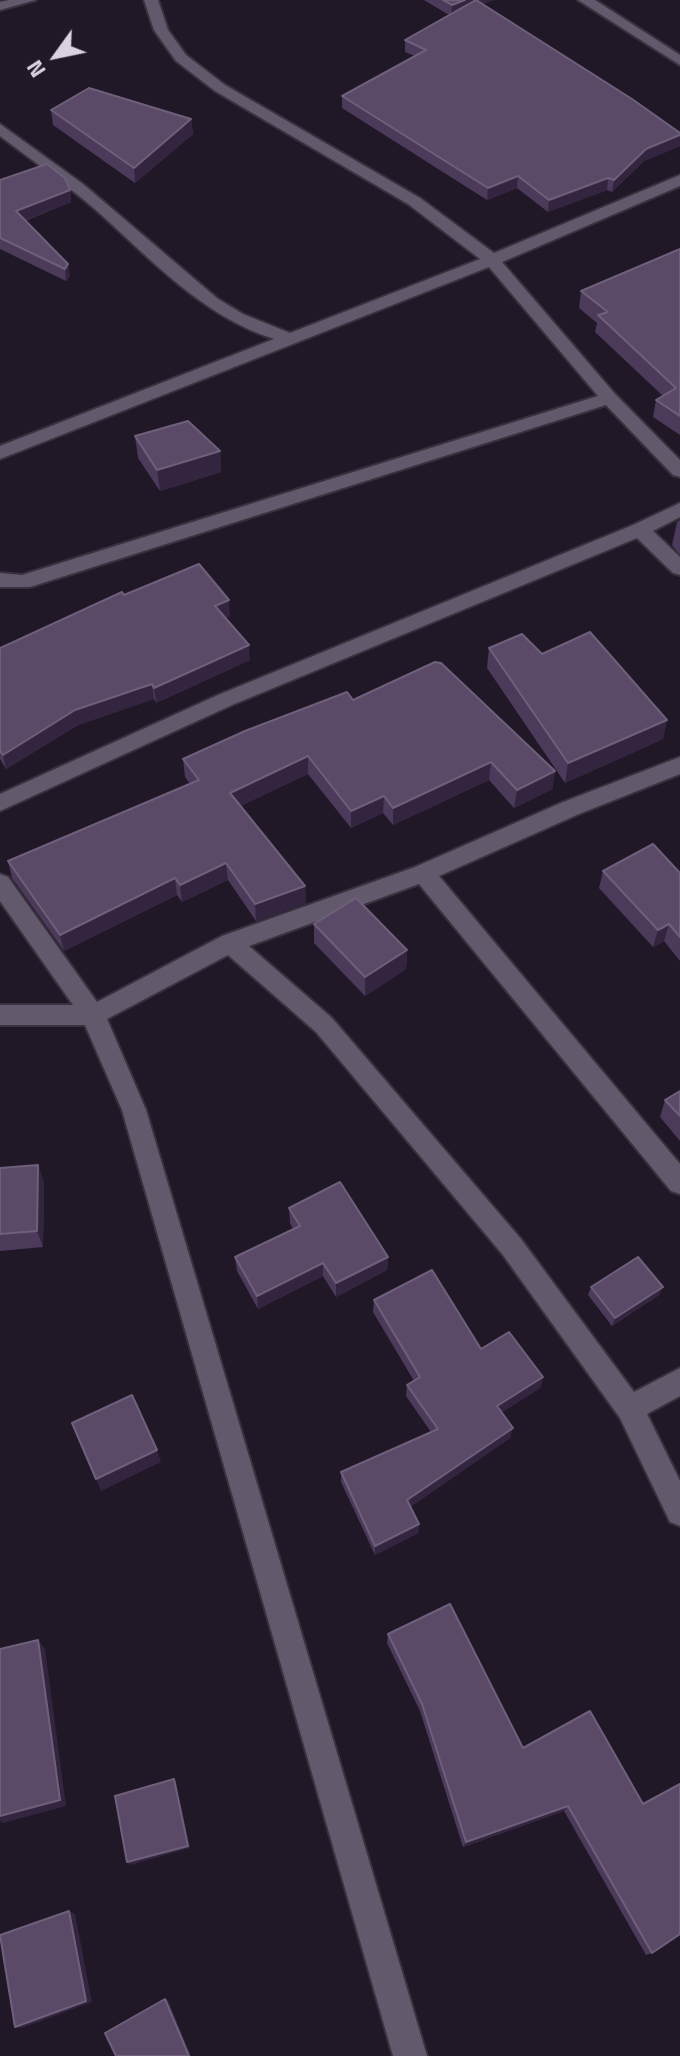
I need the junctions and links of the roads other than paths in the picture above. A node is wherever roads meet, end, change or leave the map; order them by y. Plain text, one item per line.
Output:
1 (29, 0) edge
2 (151, 0) edge
3 (585, 0) edge
4 (0, 6) edge
5 (680, 61) edge
6 (0, 129) edge
7 (680, 180) edge
8 (492, 260) junction
9 (293, 340) junction
10 (609, 398) junction
11 (0, 453) edge
12 (680, 471) edge
13 (680, 509) edge
14 (640, 530) junction
15 (680, 568) edge
16 (0, 580) edge
17 (680, 765) edge
18 (0, 803) edge
19 (423, 873) junction
20 (0, 883) edge
21 (230, 943) junction
22 (0, 1015) edge
23 (93, 1015) junction
24 (680, 1183) edge
25 (680, 1381) edge
26 (630, 1409) junction
27 (680, 1512) edge
28 (410, 2056) edge

1 - 4 street
2 - 8 street
3 - 5 street
6 - 9 street
7 - 8 street
8 - 9 street
8 - 10 street
9 - 11 street
10 - 12 street
10 - 16 street
13 - 14 street
14 - 15 street
14 - 18 street
17 - 19 street
19 - 21 street
19 - 24 street
20 - 23 street
21 - 23 street
21 - 26 street
22 - 23 street
23 - 28 street
25 - 26 street
26 - 27 street

